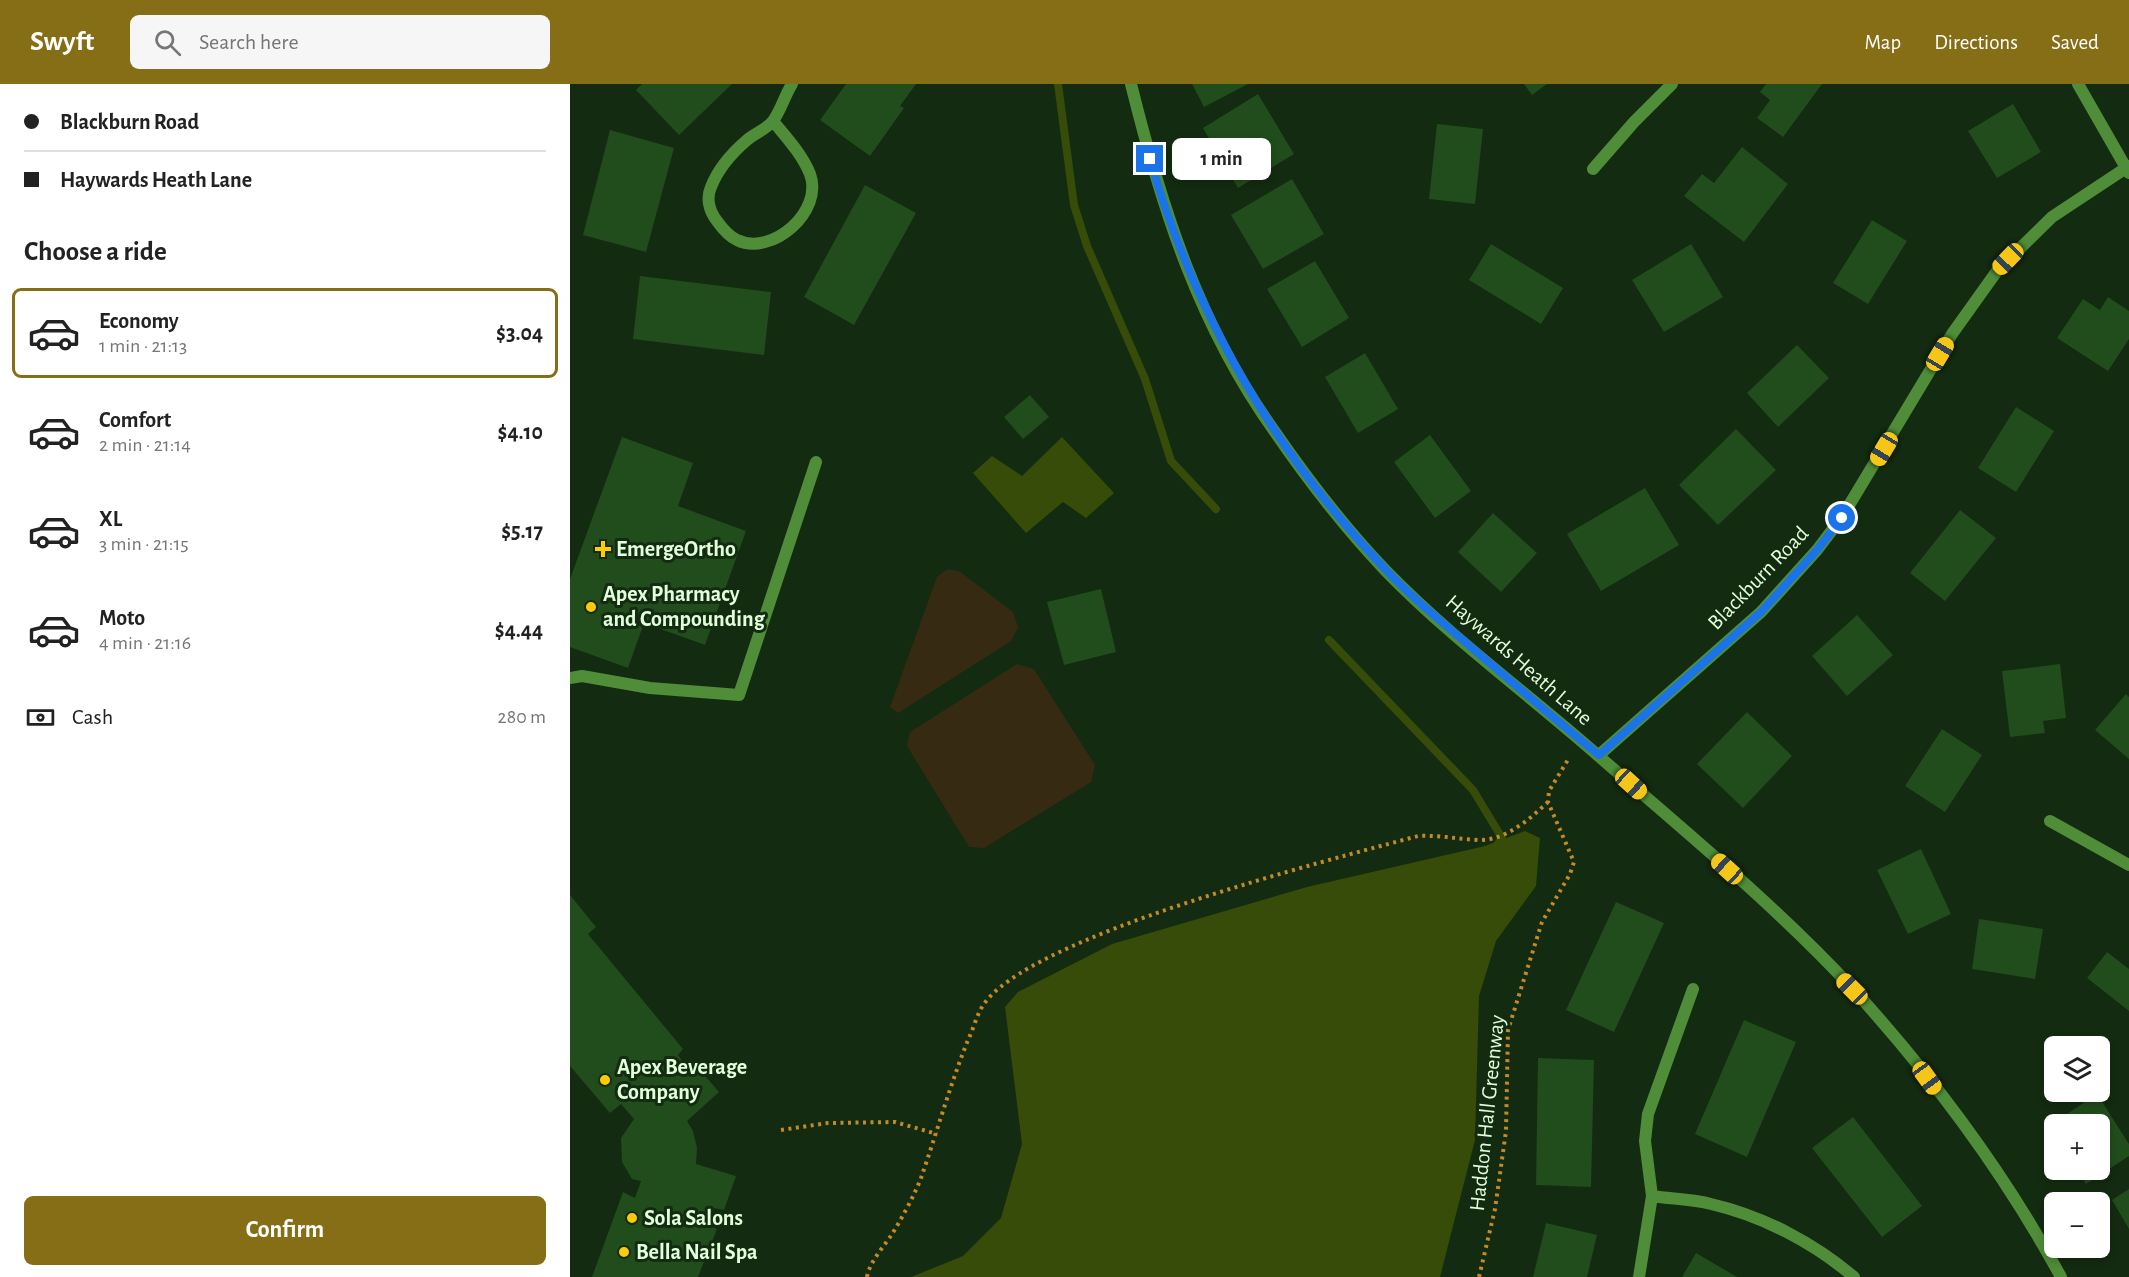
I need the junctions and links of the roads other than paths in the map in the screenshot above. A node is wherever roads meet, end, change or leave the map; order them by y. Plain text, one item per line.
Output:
1 (792, 84) edge
2 (1131, 84) edge
3 (1672, 84) edge
4 (2078, 84) edge
5 (773, 121) junction
6 (1593, 169) dead end
7 (2128, 169) edge
8 (816, 462) dead end
9 (570, 678) edge
10 (1599, 755) junction
11 (2050, 821) dead end
12 (2129, 865) edge
13 (1694, 989) dead end
14 (1652, 1196) junction
15 (1639, 1277) edge
16 (1854, 1277) edge
17 (2061, 1277) edge

1 - 5 street
2 - 10 street, Haywards Heath Lane
3 - 6 street
4 - 7 street
5 - 5 street
7 - 10 street, Blackburn Road
8 - 9 street
10 - 17 street, Haywards Heath Lane
11 - 12 street
13 - 14 street
14 - 15 street
14 - 16 street

